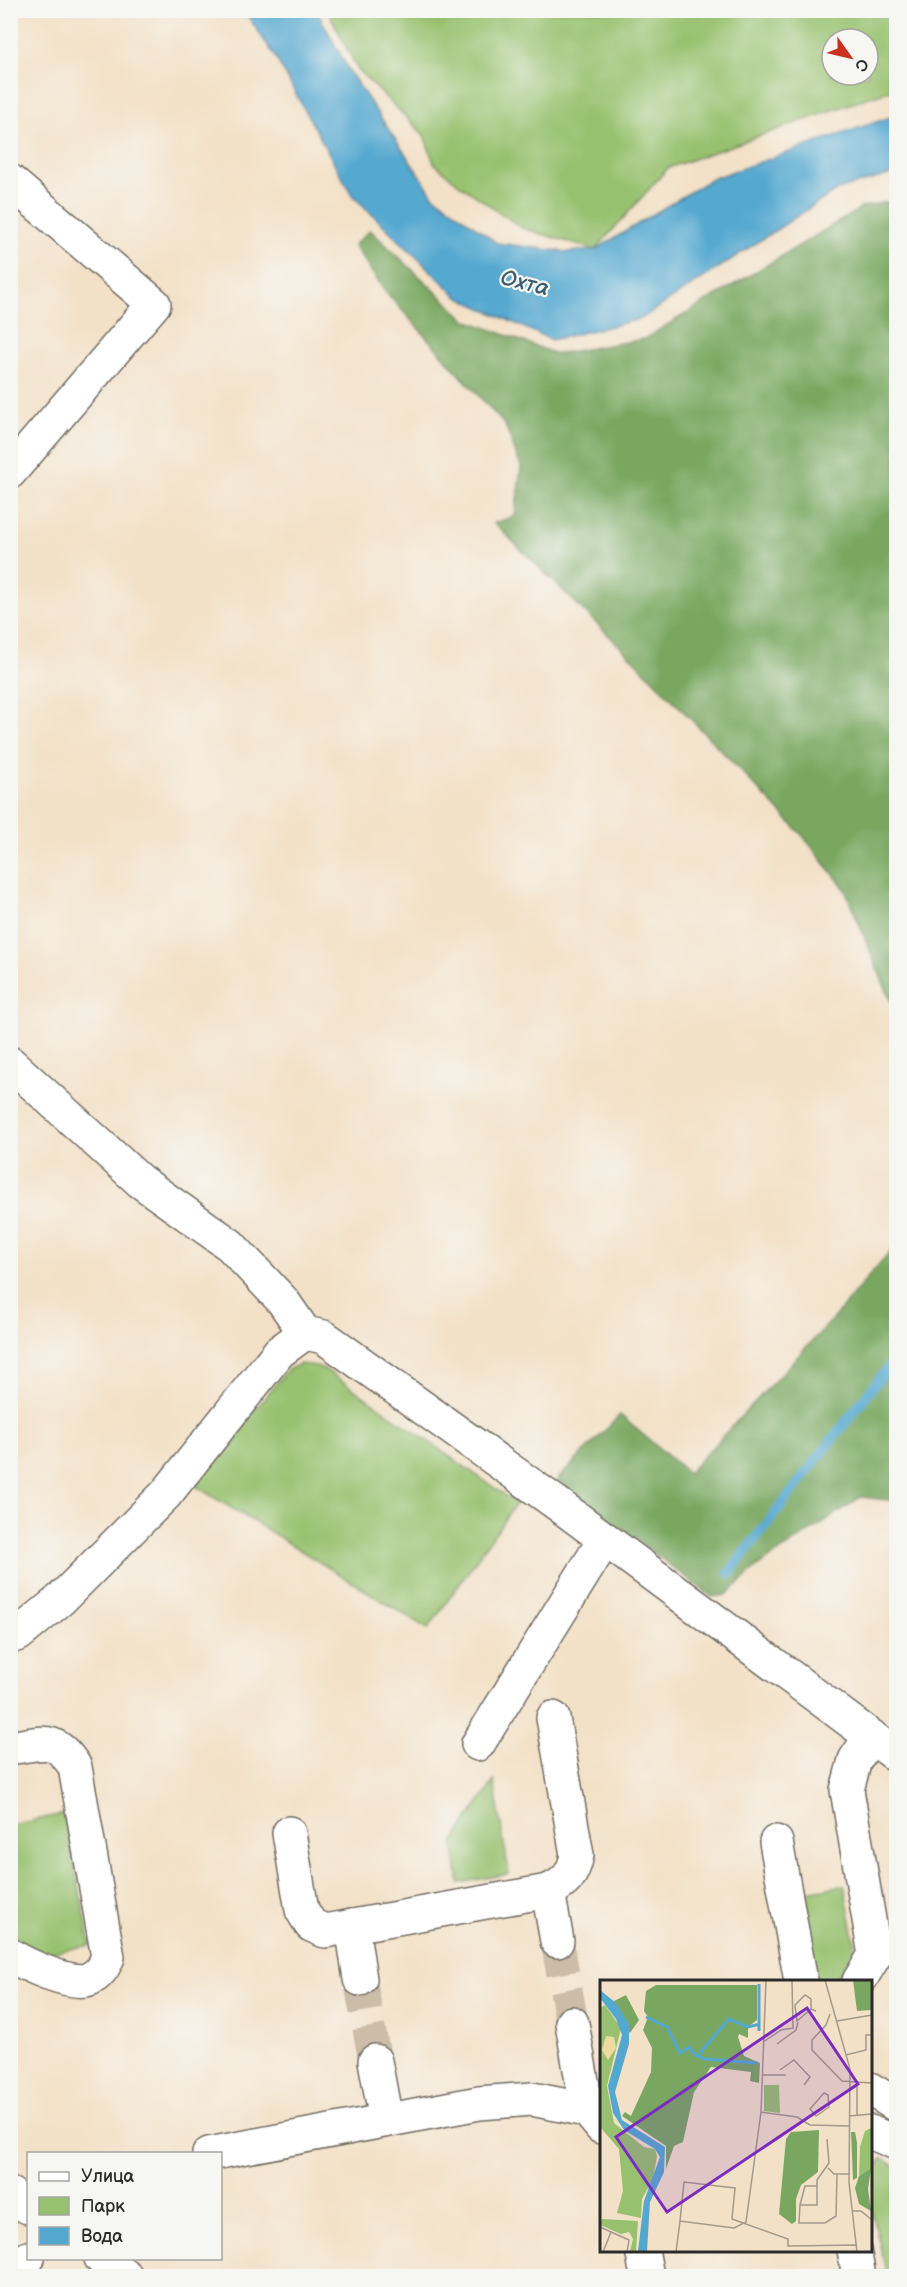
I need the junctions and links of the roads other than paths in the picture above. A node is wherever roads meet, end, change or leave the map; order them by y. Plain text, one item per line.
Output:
1 (10, 181) edge
2 (10, 472) edge
3 (10, 1063) edge
4 (304, 1333) junction
5 (605, 1539) junction
6 (10, 1637) edge
7 (552, 1719) dead end
8 (478, 1744) dead end
9 (884, 1745) edge
10 (10, 1748) edge
11 (289, 1833) dead end
12 (777, 1842) dead end
13 (548, 1891) junction
14 (352, 1926) junction
15 (557, 1941) tunnel mouth
16 (10, 1955) edge
17 (360, 1979) tunnel mouth
18 (801, 1980) edge
19 (860, 1980) edge
20 (572, 2023) tunnel mouth
21 (375, 2061) tunnel mouth
22 (871, 2091) edge
23 (897, 2105) edge
24 (594, 2118) edge
25 (386, 2120) junction
26 (871, 2132) edge
27 (897, 2143) edge
28 (219, 2152) edge
29 (10, 2194) edge
30 (27, 2206) edge
31 (642, 2251) edge
32 (854, 2251) edge
33 (27, 2259) edge
34 (102, 2260) edge
35 (15, 2277) edge
36 (126, 2277) edge
37 (647, 2277) edge
38 (859, 2277) edge

1 - 2 street
3 - 4 street
4 - 5 street
4 - 6 street
5 - 8 street
5 - 9 street
7 - 13 street
9 - 19 street
10 - 16 street
11 - 14 street
12 - 18 street
13 - 14 street
13 - 15 street
14 - 17 street
20 - 24 street
21 - 25 street
22 - 23 street
24 - 25 street
25 - 28 street
26 - 27 street
29 - 30 street
31 - 37 street
32 - 38 street
33 - 35 street
34 - 36 street

